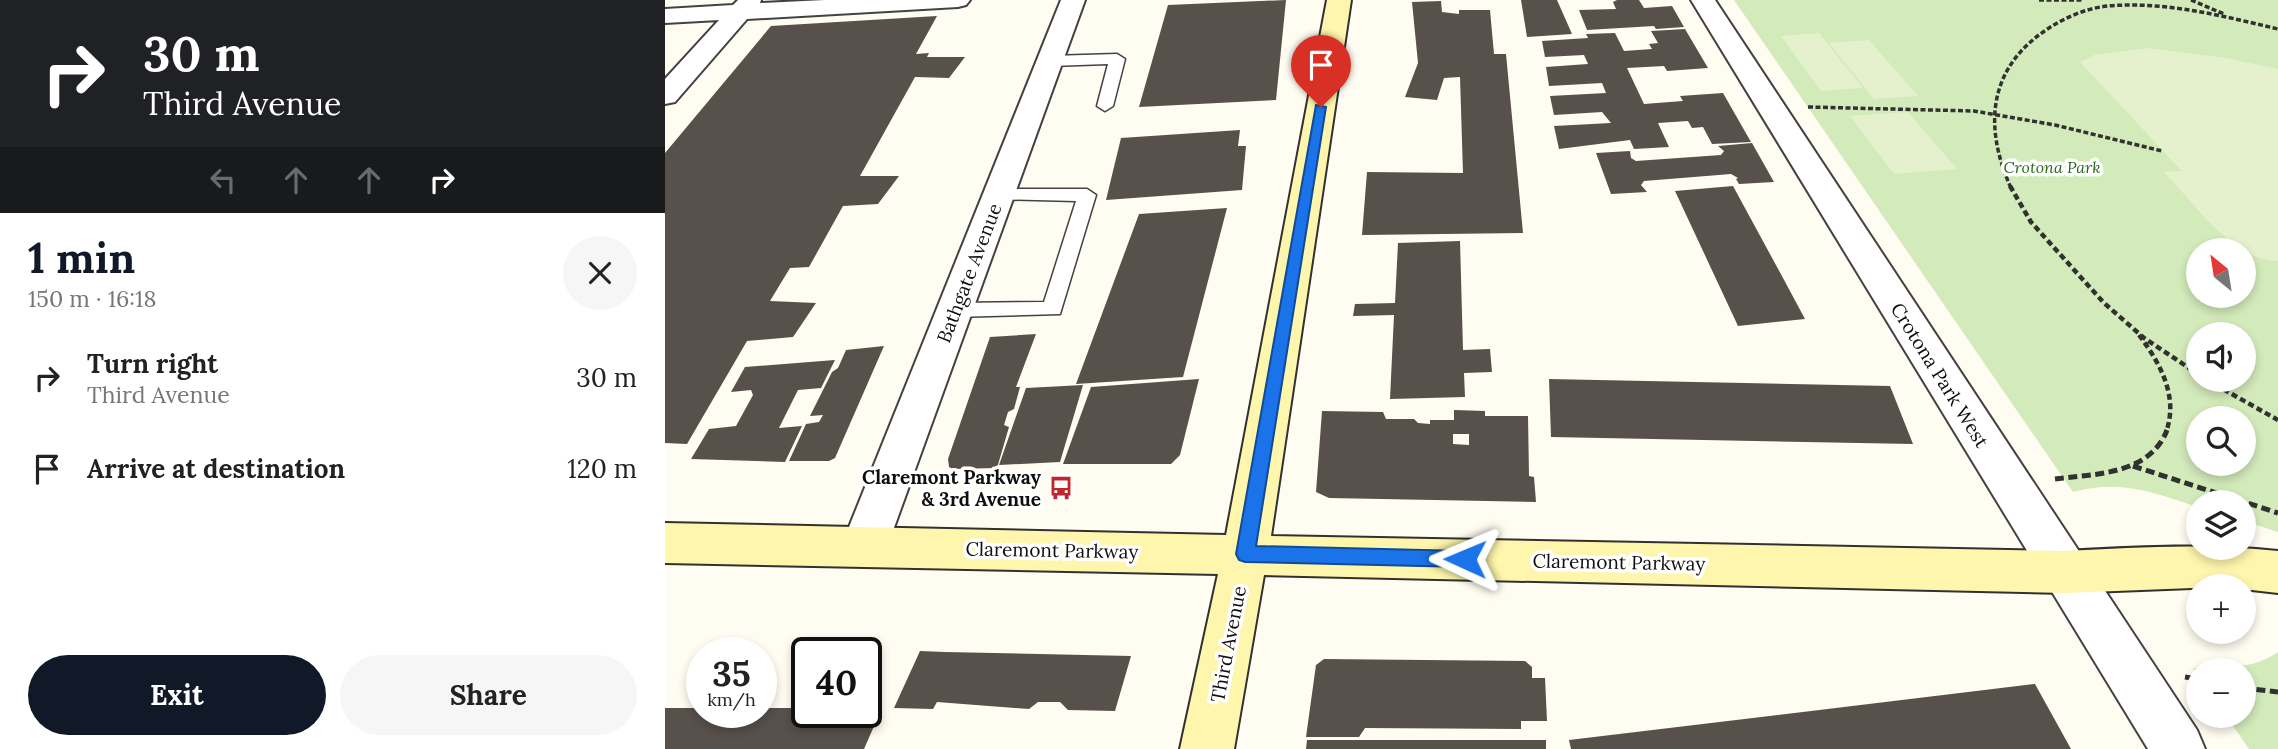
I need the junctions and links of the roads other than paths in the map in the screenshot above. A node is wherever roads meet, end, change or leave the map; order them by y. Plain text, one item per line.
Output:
1 (957, 0) edge
2 (1073, 0) edge
3 (1339, 0) edge
4 (1703, 0) edge
5 (746, 6) edge
6 (665, 16) edge
7 (1050, 61) junction
8 (665, 96) edge
9 (1105, 106) dead end
10 (998, 195) junction
11 (954, 310) junction
12 (665, 543) edge
13 (864, 547) junction
14 (1245, 554) junction
15 (2065, 572) junction
16 (2278, 572) edge
17 (1207, 749) edge
18 (2178, 749) edge

1 - 5 street
2 - 7 street, Bathgate Avenue
3 - 14 street, Third Avenue
4 - 15 street, Crotona Park West
5 - 6 street
5 - 8 street
7 - 9 lane
7 - 10 street, Bathgate Avenue
10 - 11 street, Bathgate Avenue
10 - 11 lane
11 - 13 street, Bathgate Avenue
12 - 13 street, Claremont Parkway
13 - 14 street, Claremont Parkway
14 - 15 street, Claremont Parkway
14 - 17 street, Third Avenue
15 - 16 street, Claremont Parkway
15 - 18 street, Crotona Park West

